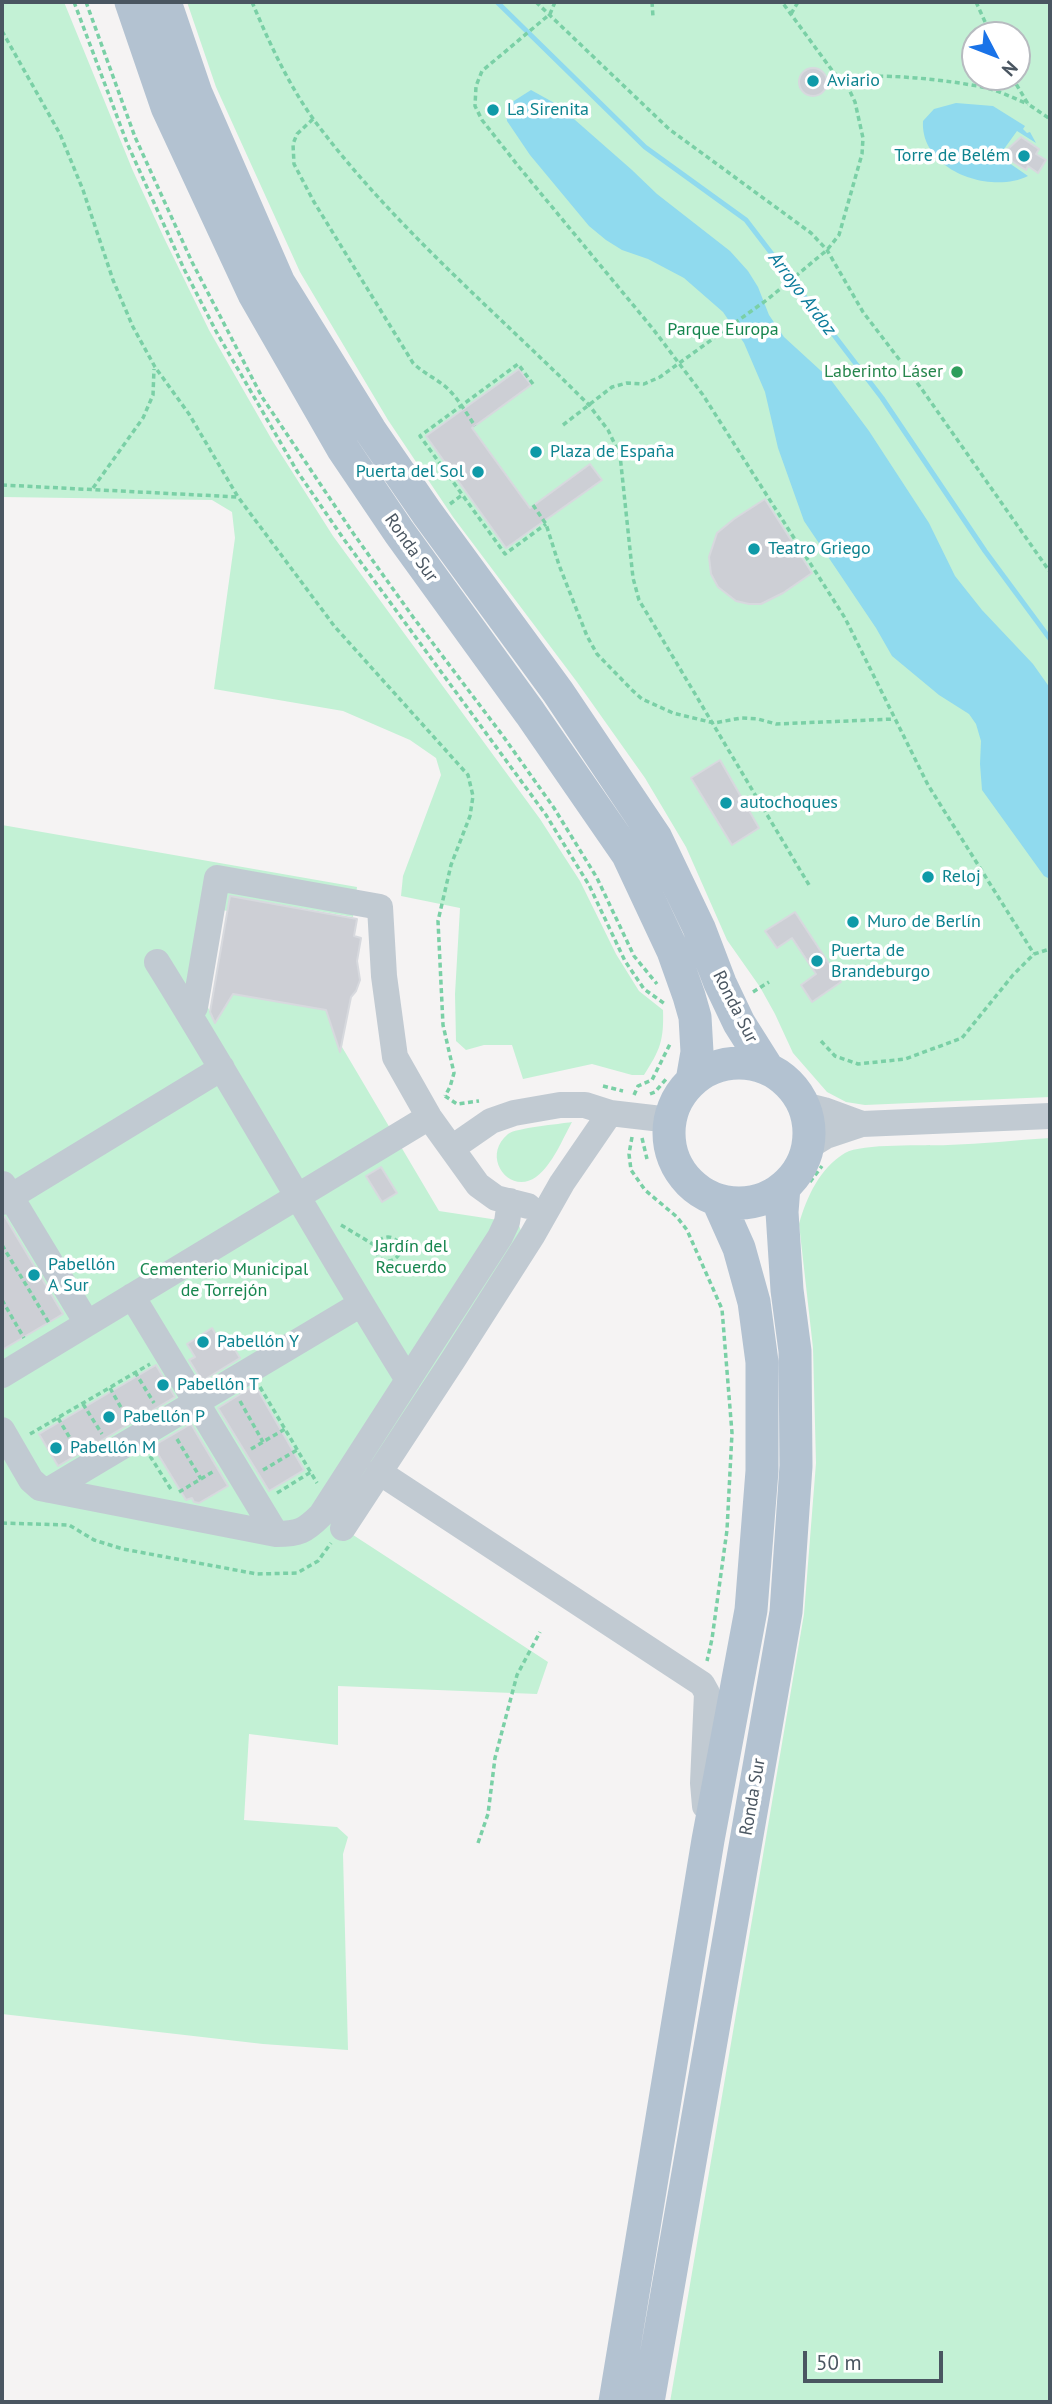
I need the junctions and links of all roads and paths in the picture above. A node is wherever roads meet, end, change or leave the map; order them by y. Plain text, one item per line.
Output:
1 (74, 2) edge
2 (131, 2) edge
3 (165, 2) edge
4 (251, 2) edge
5 (536, 2) edge
6 (555, 2) edge
7 (652, 2) edge
8 (782, 2) edge
9 (798, 2) edge
10 (976, 2) edge
11 (791, 14) junction
12 (550, 15) junction
13 (653, 17) dead end
14 (985, 21) edge
15 (2, 31) edge
16 (845, 81) junction
17 (1020, 91) edge
18 (1028, 104) junction
19 (313, 119) junction
20 (1050, 119) edge
21 (827, 250) junction
22 (678, 364) junction
23 (155, 367) junction
24 (533, 384) dead end
25 (460, 405) junction
26 (589, 405) junction
27 (563, 425) dead end
28 (475, 426) dead end
29 (2, 485) edge
30 (93, 488) junction
31 (238, 497) junction
32 (533, 505) dead end
33 (546, 524) junction
34 (1050, 572) edge
35 (894, 719) junction
36 (714, 723) junction
37 (809, 885) dead end
38 (1050, 949) edge
39 (1034, 954) junction
40 (157, 962) dead end
41 (769, 982) dead end
42 (752, 993) dead end
43 (670, 1007) dead end
44 (187, 1011) junction
45 (672, 1039) dead end
46 (821, 1041) dead end
47 (222, 1068) junction
48 (768, 1069) junction
49 (680, 1079) junction
50 (596, 1085) dead end
51 (445, 1096) junction
52 (491, 1098) dead end
53 (632, 1103) junction
54 (804, 1105) junction
55 (1050, 1116) edge
56 (429, 1117) junction
57 (670, 1120) junction
58 (862, 1124) junction
59 (808, 1147) junction
60 (452, 1148) junction
61 (784, 1187) junction
62 (5, 1194) edge
63 (298, 1196) junction
64 (718, 1200) junction
65 (339, 1223) dead end
66 (2, 1245) edge
67 (376, 1245) junction
68 (132, 1296) junction
69 (2, 1300) edge
70 (361, 1304) junction
71 (87, 1323) junction
72 (60, 1340) junction
73 (167, 1354) junction
74 (34, 1355) junction
75 (2, 1375) edge
76 (239, 1377) junction
77 (408, 1380) junction
78 (197, 1402) junction
79 (83, 1404) junction
80 (58, 1418) junction
81 (6, 1438) edge
82 (263, 1442) dead end
83 (113, 1452) junction
84 (87, 1468) junction
85 (311, 1472) junction
86 (379, 1472) junction
87 (49, 1490) junction
88 (332, 1497) junction
89 (258, 1504) junction
90 (2, 1523) edge
91 (343, 1528) joint
92 (276, 1534) junction
93 (540, 1632) dead end
94 (702, 1684) junction
95 (708, 1840) junction
96 (478, 1843) dead end
97 (615, 2402) edge
98 (648, 2402) edge

1 - 43 path
2 - 49 main road, Ronda Sur
3 - 48 main road, Ronda Sur
4 - 19 path
5 - 12 path
6 - 12 path
7 - 13 path
8 - 11 path
9 - 11 path
10 - 14 path
11 - 16 path
12 - 21 path
12 - 22 path
15 - 23 path
16 - 18 path
16 - 21 path
17 - 18 path
18 - 20 path
19 - 25 path
19 - 26 path
21 - 22 path
21 - 34 path
22 - 26 path
22 - 35 path
23 - 30 path
23 - 31 path
24 - 25 path
25 - 28 path
25 - 33 path
26 - 27 path
26 - 36 path
29 - 30 path
30 - 31 path
31 - 51 path
32 - 33 path
33 - 36 path
35 - 36 path
35 - 39 path
36 - 37 path
38 - 39 path
39 - 46 path
40 - 44 street
41 - 42 path
44 - 47 street
44 - 56 street
45 - 53 path
47 - 62 street
47 - 63 street
48 - 49 main road, Ronda Sur
48 - 54 main road, Ronda Sur
49 - 53 path
49 - 57 main road, Ronda Sur
50 - 53 path
51 - 52 path
51 - 56 path
53 - 57 street
53 - 60 street
53 - 86 street
53 - 94 path
54 - 58 street
54 - 59 main road
55 - 58 street
56 - 60 street
56 - 63 street
57 - 64 main road
58 - 59 street
59 - 61 main road
60 - 77 street
61 - 64 main road
61 - 98 main road, Ronda Sur
62 - 71 street
63 - 68 street
63 - 70 street
64 - 95 main road, Ronda Sur
65 - 67 path
66 - 72 path
67 - 67 path
68 - 71 street
68 - 73 street
69 - 74 path
70 - 76 street
70 - 77 street
71 - 72 street
72 - 74 street
73 - 78 street
73 - 79 path
74 - 75 street
76 - 78 street
76 - 82 path
76 - 85 path
77 - 88 street
78 - 83 street
78 - 89 street
79 - 80 path
79 - 83 path
80 - 81 path
80 - 84 path
81 - 87 street
83 - 84 street
84 - 87 street
85 - 88 path
85 - 89 path
86 - 91 street
86 - 94 street
87 - 92 street
88 - 92 street
89 - 92 street
90 - 91 path
93 - 96 path
94 - 95 street
95 - 97 main road, Ronda Sur

